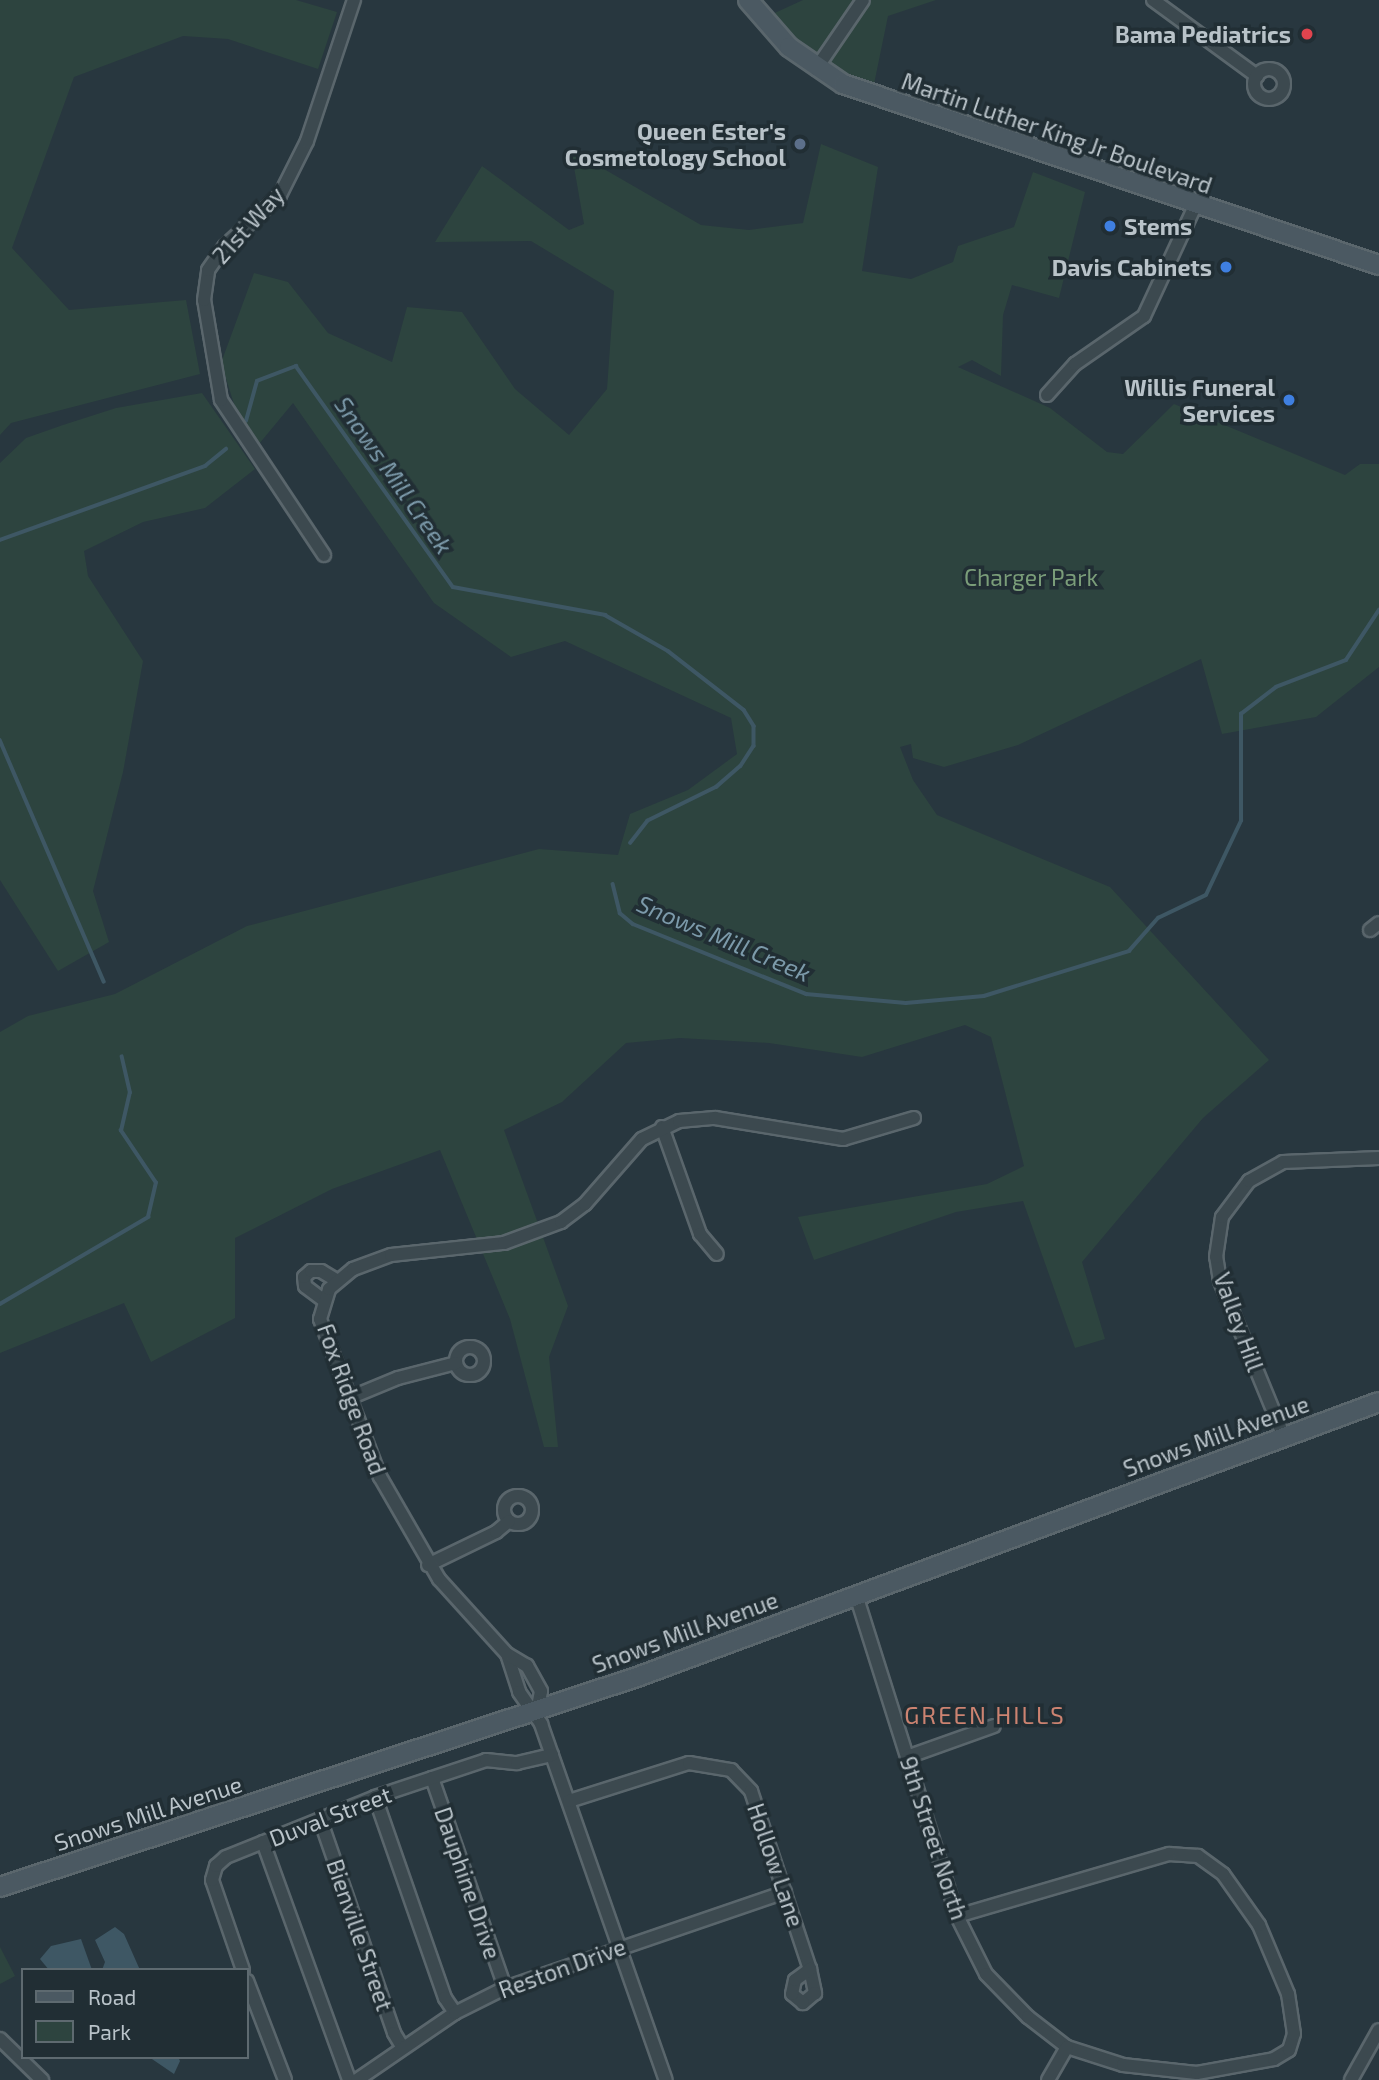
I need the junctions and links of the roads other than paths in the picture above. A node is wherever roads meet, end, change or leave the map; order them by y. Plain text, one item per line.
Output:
1 (354, 0) edge
2 (748, 0) edge
3 (863, 0) edge
4 (1153, 0) edge
5 (816, 69) junction
6 (1257, 76) dead end
7 (1195, 206) junction
8 (1379, 265) edge
9 (1047, 396) dead end
10 (324, 555) dead end
11 (914, 1118) dead end
12 (662, 1127) junction
13 (1379, 1157) edge
14 (717, 1254) dead end
15 (335, 1280) junction
16 (322, 1299) junction
17 (456, 1363) dead end
18 (347, 1399) junction
19 (1379, 1402) edge
20 (1284, 1437) junction
21 (509, 1521) dead end
22 (428, 1566) junction
23 (856, 1595) junction
24 (507, 1654) junction
25 (537, 1712) junction
26 (994, 1726) dead end
27 (552, 1755) junction
28 (907, 1757) junction
29 (432, 1778) junction
30 (375, 1797) junction
31 (569, 1801) junction
32 (320, 1819) junction
33 (263, 1842) junction
34 (0, 1888) edge
35 (785, 1892) junction
36 (957, 1916) junction
37 (618, 1947) junction
38 (242, 1968) edge
39 (810, 1969) dead end
40 (248, 1984) edge
41 (505, 1988) junction
42 (454, 2013) junction
43 (1379, 2030) edge
44 (0, 2039) edge
45 (1067, 2047) junction
46 (403, 2048) junction
47 (662, 2079) edge
48 (42, 2080) edge
49 (285, 2080) edge
50 (349, 2080) edge
51 (357, 2080) edge
52 (1048, 2080) edge
53 (1351, 2080) edge

1 - 10 street, 21st Way
2 - 5 main road, Martin Luther King Jr Boulevard
3 - 5 street
4 - 6 street
5 - 7 main road, Martin Luther King Jr Boulevard
7 - 8 main road, Martin Luther King Jr Boulevard
7 - 9 street
11 - 12 street
12 - 14 street
12 - 15 street
13 - 20 street, Valley Hill
15 - 16 street, Fox Ridge Road
15 - 16 street
16 - 18 street, Fox Ridge Road
17 - 18 street
18 - 22 street, Fox Ridge Road
19 - 20 main road, Snows Mill Avenue
20 - 23 main road, Snows Mill Avenue
21 - 22 street
22 - 24 street, Fox Ridge Road
23 - 25 main road, Snows Mill Avenue
23 - 28 street, 9th Street North
24 - 25 street, Fox Ridge Road
24 - 25 street, Fox Ridge Road
25 - 27 street
25 - 34 main road, Snows Mill Avenue
26 - 28 street
27 - 29 street, Duval Street
27 - 31 street
28 - 36 street, 9th Street North
29 - 30 street, Duval Street
29 - 41 street, Dauphine Drive
30 - 32 street, Duval Street
30 - 42 street
31 - 35 street, Hollow Lane
31 - 37 street
32 - 33 street, Duval Street
32 - 46 street, Bienville Street
33 - 38 street, Duval Street
33 - 50 street
35 - 37 street, Reston Drive
35 - 39 street, Hollow Lane
36 - 45 street, 9th Street North
36 - 45 street
37 - 41 street, Reston Drive
37 - 47 street
40 - 49 street
41 - 42 street, Reston Drive
42 - 46 street, Reston Drive
43 - 53 street
44 - 48 street
45 - 52 street
46 - 51 street, Reston Drive

